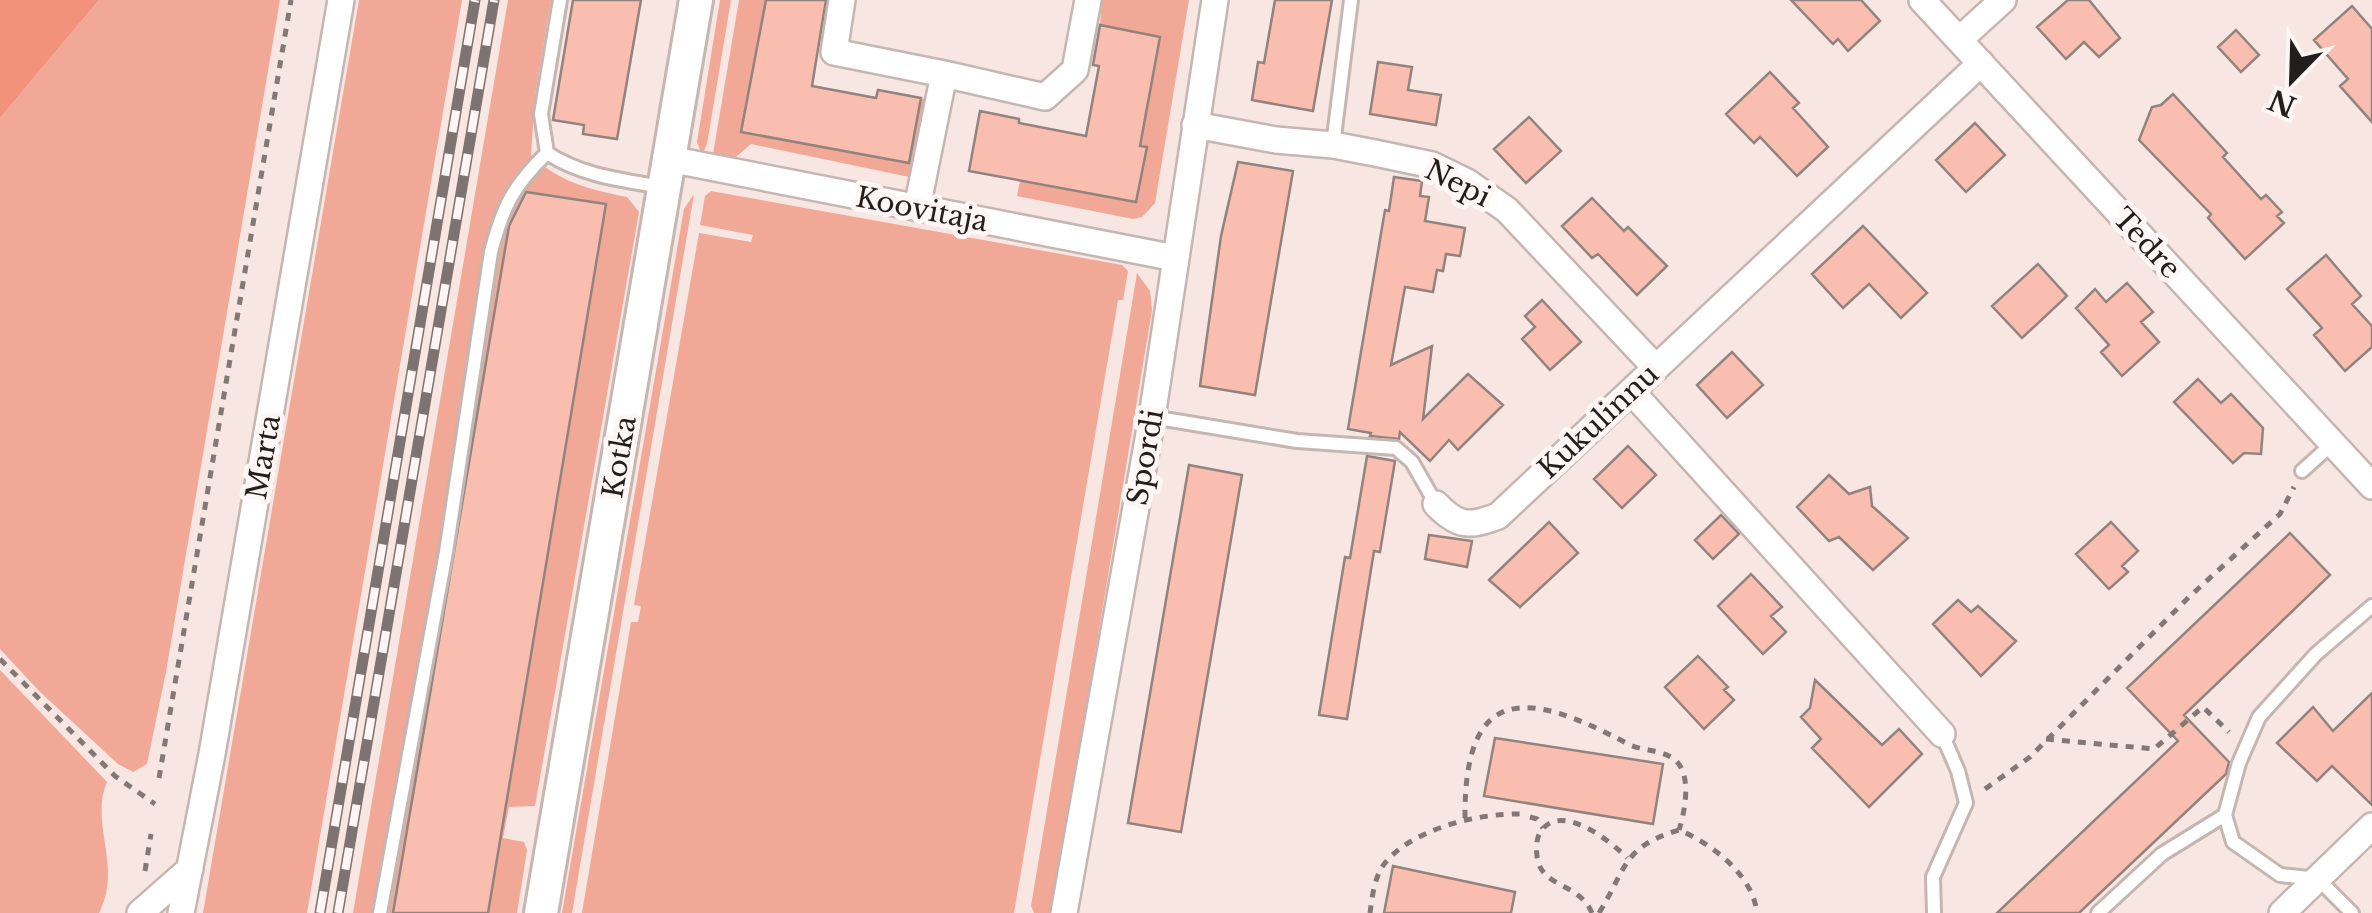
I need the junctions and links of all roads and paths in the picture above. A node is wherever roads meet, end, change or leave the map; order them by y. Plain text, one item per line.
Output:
1 (291, 0) edge
2 (341, 0) edge
3 (560, 0) edge
4 (696, 0) edge
5 (842, 0) edge
6 (1088, 0) edge
7 (1216, 0) edge
8 (1351, 0) edge
9 (1922, 0) edge
10 (2003, 0) edge
11 (1960, 40) junction
12 (1981, 63) junction
13 (944, 74) junction
14 (1194, 125) junction
15 (1334, 145) junction
16 (547, 153) junction
17 (667, 173) junction
18 (916, 208) junction
19 (1175, 258) junction
20 (1656, 368) junction
21 (1631, 391) junction
22 (1152, 417) junction
23 (2332, 444) junction
24 (2302, 471) joint
25 (2367, 472) edge
26 (1436, 504) joint
27 (2372, 606) edge
28 (0, 659) edge
29 (1942, 734) joint
30 (2046, 739) junction
31 (2246, 748) junction
32 (159, 778) dead end
33 (1966, 803) junction
34 (156, 804) dead end
35 (1520, 814) dead end
36 (2226, 815) junction
37 (1530, 817) dead end
38 (1464, 818) junction
39 (2372, 826) edge
40 (1543, 828) junction
41 (1679, 830) junction
42 (151, 834) dead end
43 (1627, 858) junction
44 (190, 869) junction
45 (2318, 879) junction
46 (143, 885) dead end
47 (140, 913) edge
48 (181, 913) edge
49 (380, 913) edge
50 (542, 913) edge
51 (1064, 913) edge
52 (1370, 913) edge
53 (1596, 913) edge
54 (1758, 913) edge
55 (1934, 913) edge
56 (2098, 913) edge
57 (2282, 913) edge
58 (2352, 913) edge

1 - 32 path
2 - 44 street, Marta
3 - 16 lane
4 - 17 street, Kotka
5 - 13 street
6 - 13 street
7 - 14 street, Spordi
8 - 15 lane
9 - 11 street, Tedre
10 - 11 street
11 - 12 street, Tedre
12 - 20 street, Kukulinnu
12 - 23 street, Tedre
13 - 18 street
14 - 15 street, Nepi
14 - 19 street, Spordi
15 - 20 street, Nepi
16 - 17 lane
16 - 49 lane
17 - 18 street, Koovitaja
17 - 50 street, Kotka
18 - 19 street, Koovitaja
19 - 22 street, Spordi
20 - 21 street, Kukulinnu
21 - 26 street, Kukulinnu
21 - 29 street
22 - 26 lane, Kukulinnu
22 - 51 street, Spordi
23 - 24 lane
23 - 25 street, Tedre
24 - 30 path
27 - 31 lane
28 - 34 path
29 - 33 lane
30 - 31 path
30 - 33 path
31 - 36 lane
33 - 55 lane
35 - 38 path
36 - 45 lane
36 - 56 lane
37 - 40 path
38 - 41 path
38 - 52 path
39 - 45 street
40 - 43 path
40 - 53 path
41 - 43 path
41 - 54 path
42 - 46 path
43 - 53 path
44 - 47 street
44 - 48 street, Marta
45 - 57 street
45 - 58 lane

